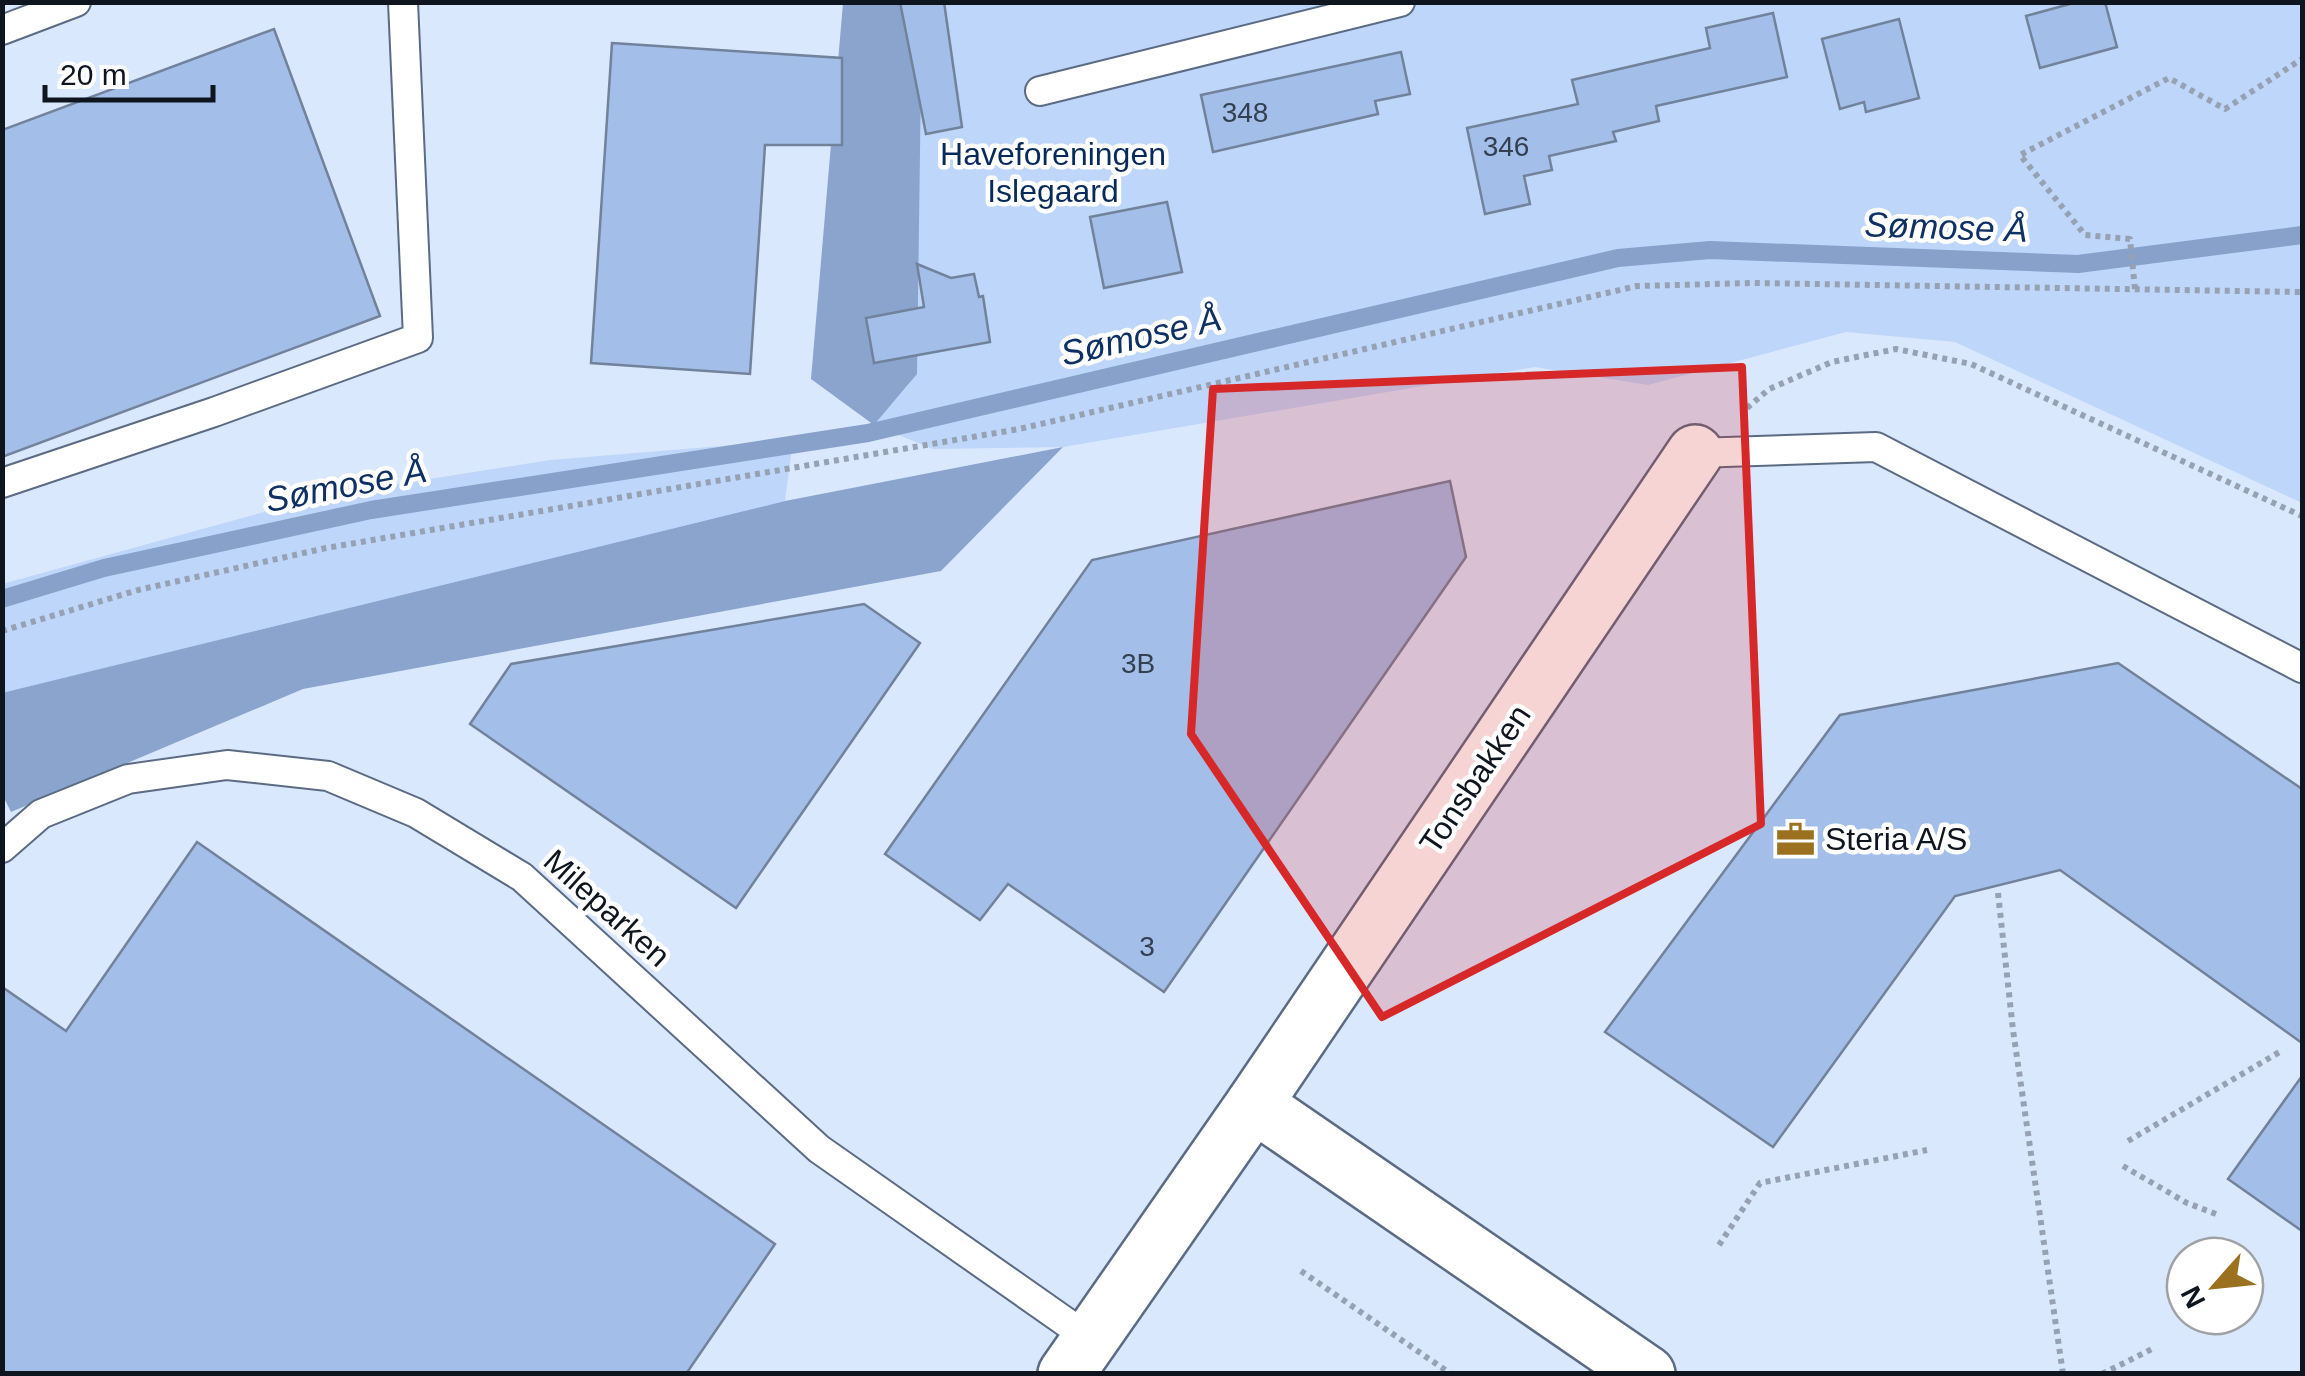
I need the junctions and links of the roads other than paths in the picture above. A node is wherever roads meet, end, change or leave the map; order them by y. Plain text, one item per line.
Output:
1 (76, 2) edge
2 (403, 2) edge
3 (1400, 2) edge
4 (2, 30) edge
5 (1040, 92) dead end
6 (1695, 453) joint
7 (2, 483) edge
8 (2302, 668) edge
9 (2, 848) edge
10 (1254, 1104) junction
11 (1078, 1356) edge
12 (1647, 1374) edge

1 - 4 lane
2 - 7 lane
3 - 5 lane
6 - 8 lane
6 - 10 street, Tonsbakken
9 - 11 lane, Mileparken
10 - 11 street, Tonsbakken
10 - 12 street

